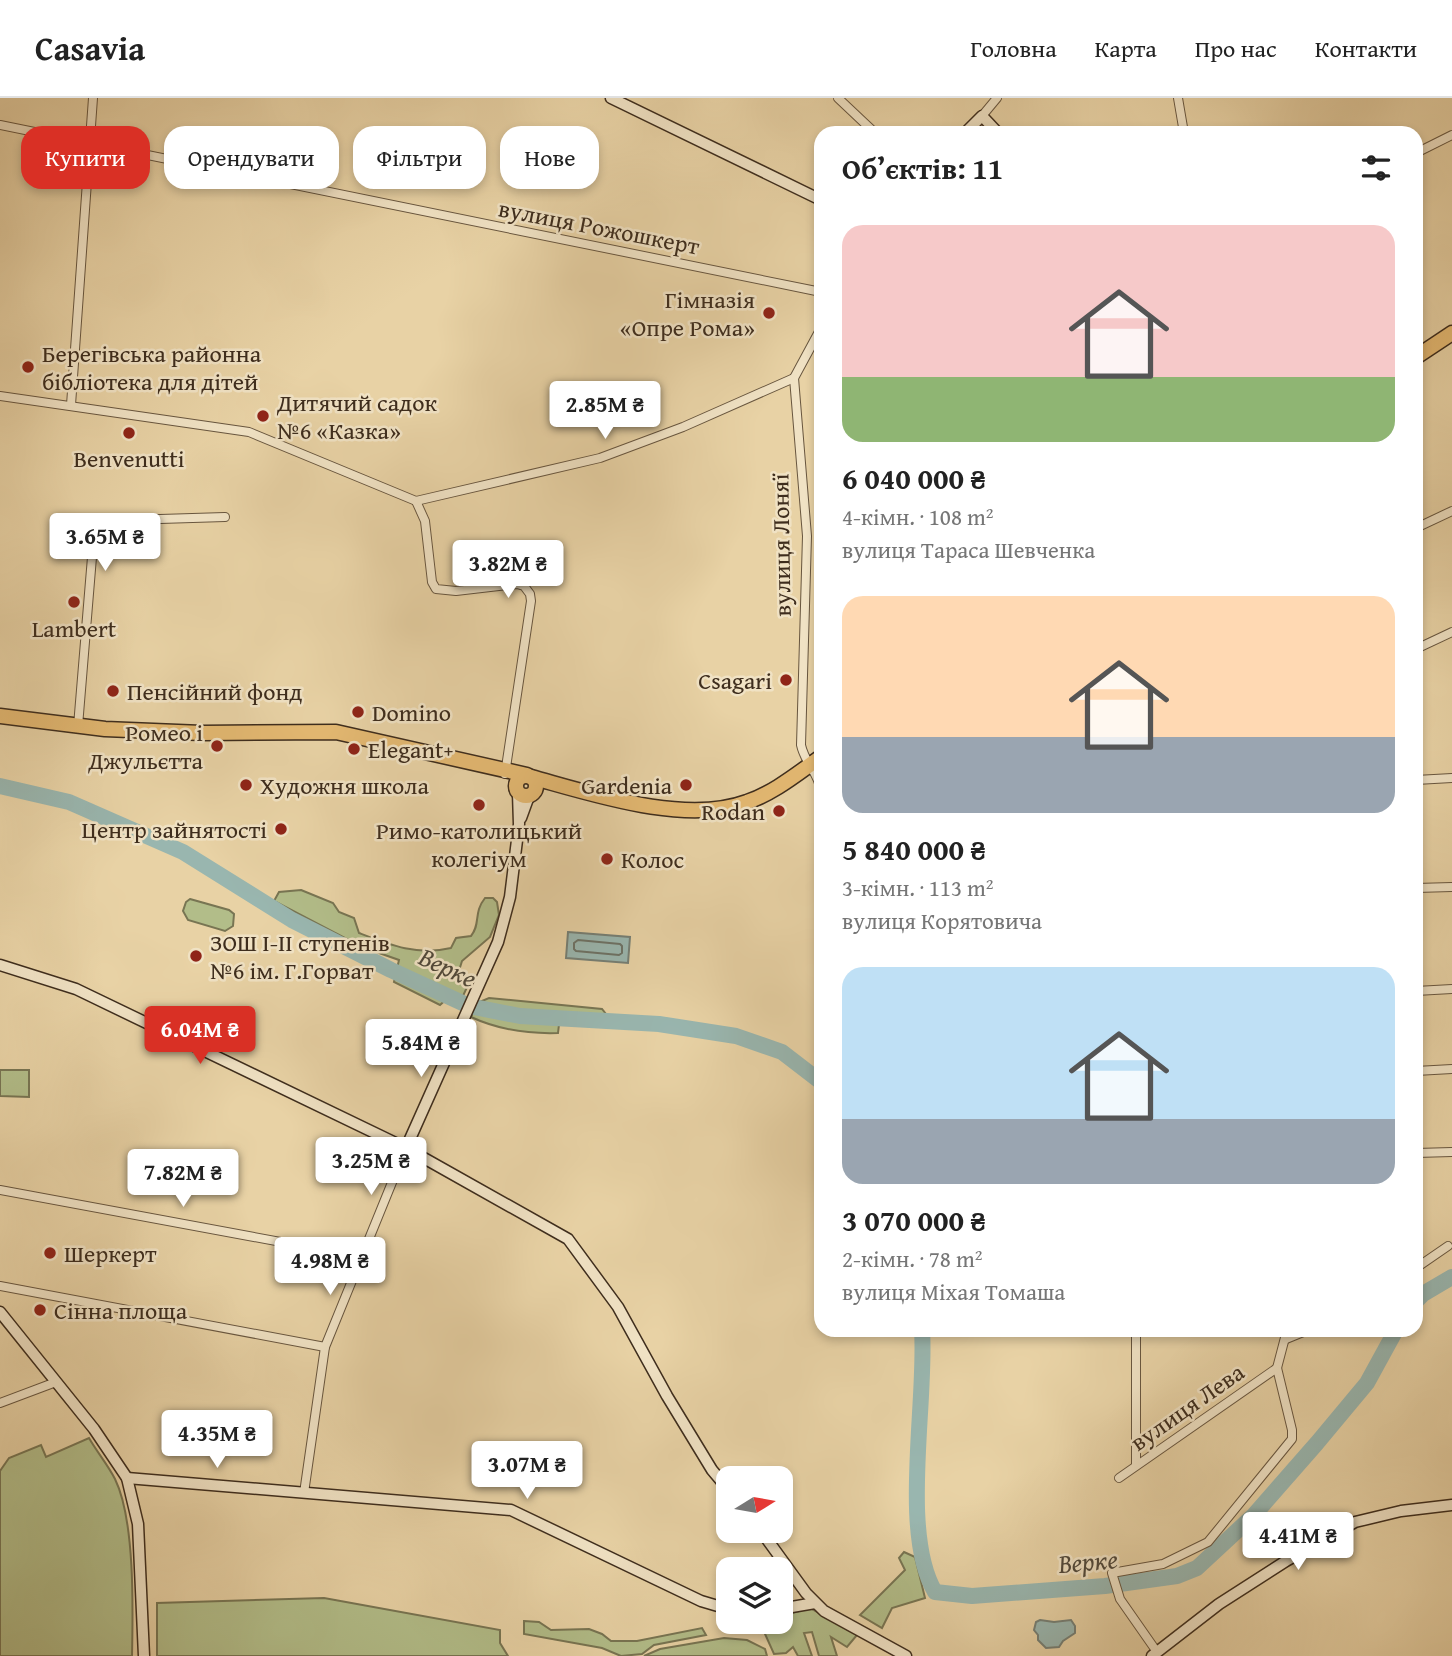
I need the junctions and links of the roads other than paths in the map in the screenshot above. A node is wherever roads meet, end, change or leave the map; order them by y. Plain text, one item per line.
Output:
1 (93, 98) edge
2 (611, 98) edge
3 (838, 98) edge
4 (997, 98) edge
5 (1178, 98) edge
6 (982, 116) junction
7 (0, 125) edge
8 (92, 126) edge
9 (868, 126) edge
10 (972, 126) edge
11 (991, 126) edge
12 (1183, 126) edge
13 (21, 129) edge
14 (1452, 135) edge
15 (1423, 150) edge
16 (150, 156) edge
17 (88, 189) edge
18 (814, 198) edge
19 (814, 291) edge
20 (1452, 333) edge
21 (814, 341) edge
22 (1423, 352) edge
23 (794, 379) junction
24 (0, 396) edge
25 (71, 405) junction
26 (416, 501) junction
27 (1452, 511) edge
28 (225, 517) dead end
29 (1423, 525) edge
30 (1452, 632) edge
31 (1423, 646) edge
32 (0, 716) edge
33 (78, 726) junction
34 (814, 761) edge
35 (814, 762) edge
36 (505, 773) junction
37 (529, 776) junction
38 (1452, 778) edge
39 (1423, 780) edge
40 (554, 783) junction
41 (524, 792) junction
42 (1452, 887) edge
43 (1423, 888) edge
44 (0, 965) edge
45 (1452, 989) edge
46 (1423, 991) edge
47 (1452, 1069) edge
48 (1423, 1071) edge
49 (406, 1149) junction
50 (1452, 1152) edge
51 (1423, 1153) edge
52 (0, 1190) edge
53 (1448, 1246) dead end
54 (362, 1257) junction
55 (1423, 1263) edge
56 (0, 1286) edge
57 (0, 1312) edge
58 (1136, 1337) edge
59 (1286, 1337) edge
60 (325, 1347) junction
61 (1277, 1368) junction
62 (56, 1382) junction
63 (0, 1403) edge
64 (1136, 1465) junction
65 (716, 1475) edge
66 (127, 1478) junction
67 (1119, 1478) dead end
68 (304, 1493) junction
69 (1452, 1505) edge
70 (770, 1544) edge
71 (816, 1603) junction
72 (716, 1605) edge
73 (793, 1607) edge
74 (1154, 1654) edge
75 (144, 1656) edge
76 (906, 1656) edge

1 - 8 street
2 - 18 street
3 - 9 street
4 - 6 street
5 - 12 street
6 - 10 street
6 - 11 street
7 - 13 street, вулиця Рожошкерт
14 - 15 street
16 - 19 street, вулиця Рожошкерт
17 - 25 street
20 - 22 highway
21 - 23 street
23 - 26 street
23 - 34 street, вулиця Лоняї
24 - 25 street
25 - 26 street
26 - 36 street
27 - 29 street
28 - 33 street
30 - 31 street
32 - 33 highway
33 - 36 highway
35 - 40 highway
36 - 37 highway
36 - 41 highway
37 - 40 highway
37 - 41 highway
38 - 39 street
40 - 41 highway
41 - 49 street
42 - 43 street
44 - 49 street
45 - 46 street
47 - 48 street
49 - 54 street
49 - 65 street
50 - 51 street
52 - 54 street
53 - 55 street
54 - 60 street
56 - 60 street
57 - 62 street
58 - 64 street
59 - 61 street, вулиця Лева
60 - 68 street
61 - 64 street, вулиця Лева
61 - 74 street, вулиця Лева
62 - 63 street
62 - 66 street
64 - 67 street, вулиця Лева
66 - 68 street
66 - 75 street
68 - 72 street
69 - 74 street
70 - 71 street
71 - 73 street
71 - 76 street

